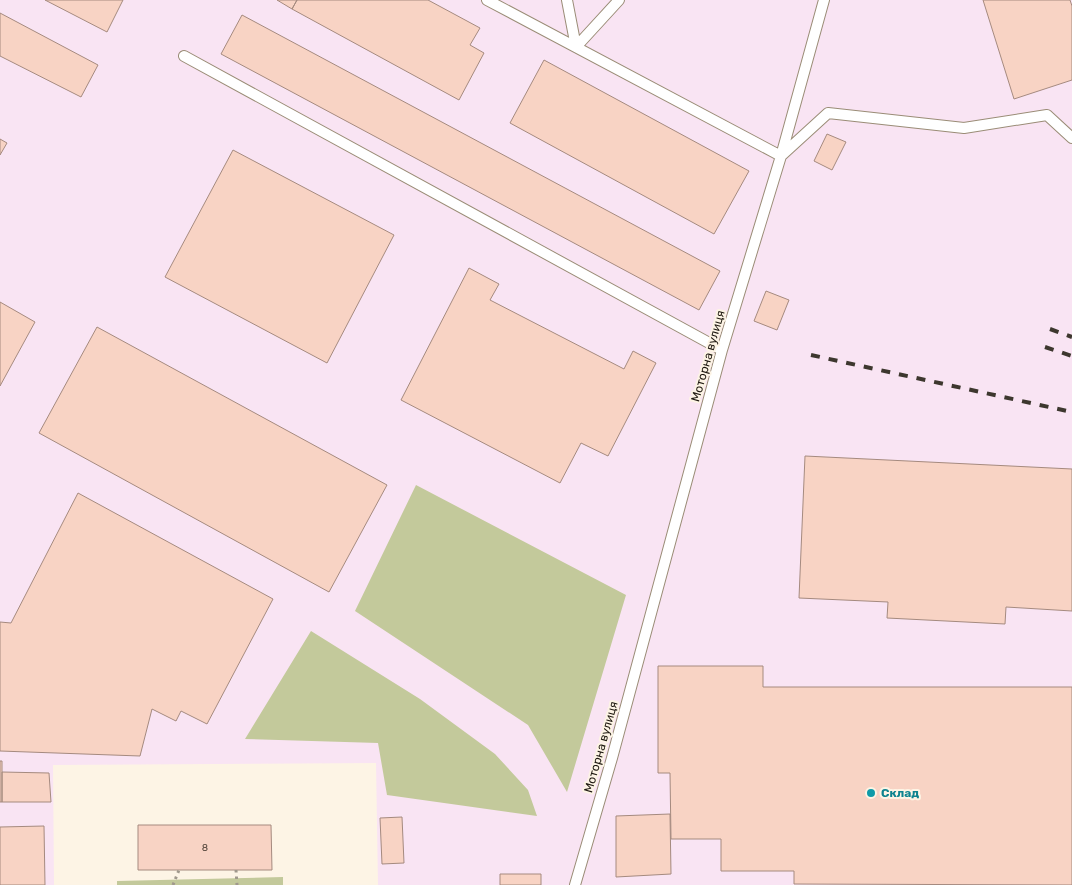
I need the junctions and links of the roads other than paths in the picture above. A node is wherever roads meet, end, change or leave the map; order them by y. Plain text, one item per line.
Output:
1 (487, 0) edge
2 (567, 0) edge
3 (619, 0) edge
4 (824, 0) edge
5 (576, 47) junction
6 (184, 56) dead end
7 (1072, 138) edge
8 (781, 156) junction
9 (722, 350) junction
10 (574, 885) edge

1 - 5 lane
2 - 5 lane
3 - 5 lane
4 - 8 lane, Моторна вулиця
5 - 8 lane
6 - 9 lane
7 - 8 lane
8 - 9 lane, Моторна вулиця
9 - 10 lane, Моторна вулиця

